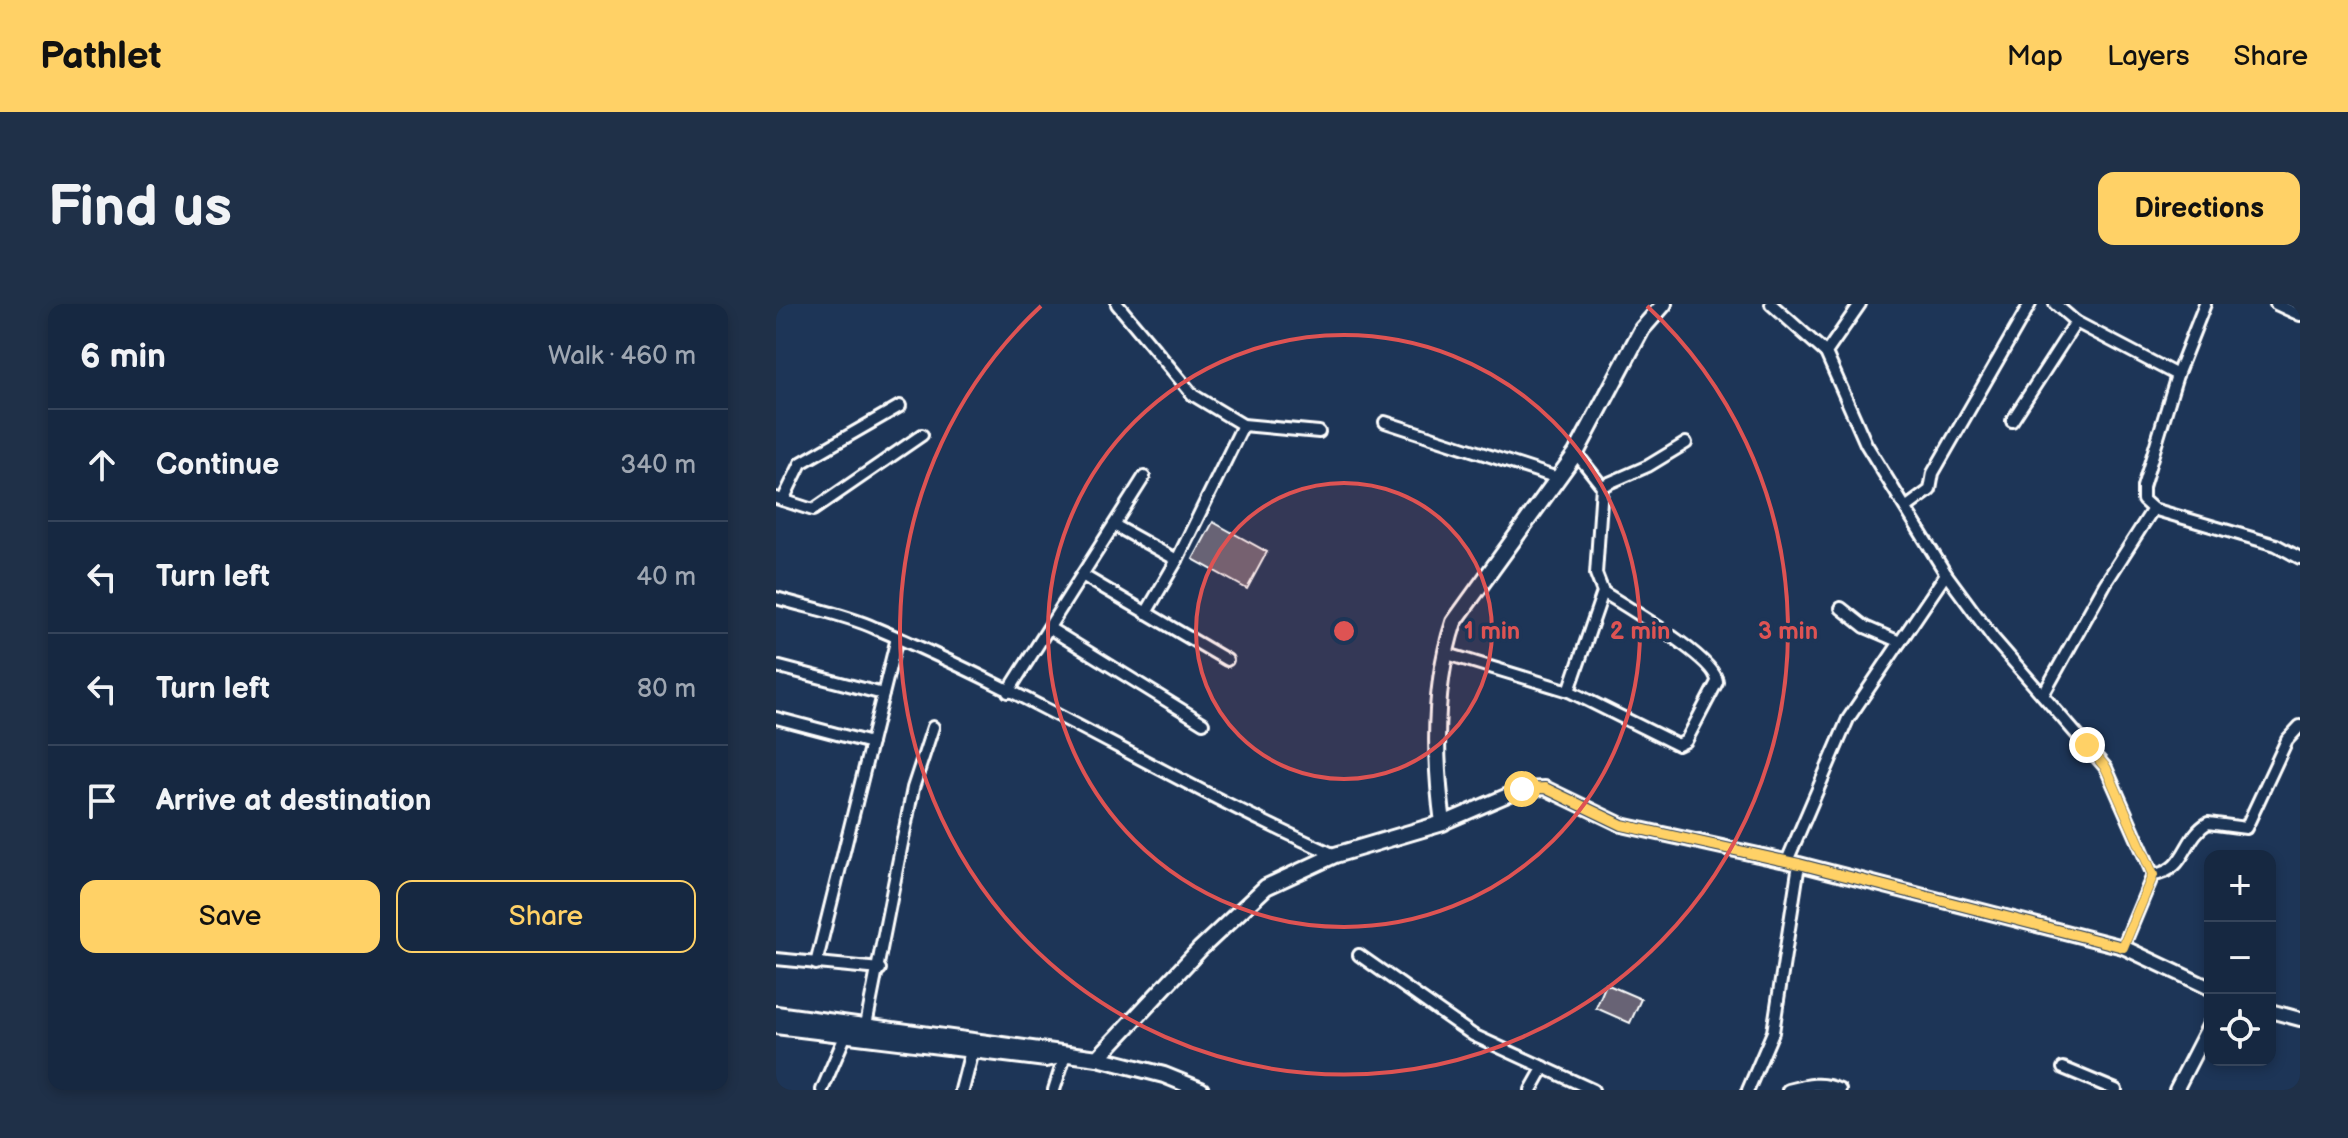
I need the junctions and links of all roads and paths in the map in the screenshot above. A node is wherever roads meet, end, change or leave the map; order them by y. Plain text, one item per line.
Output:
1 (1117, 304) edge
2 (1664, 304) edge
3 (1771, 304) edge
4 (1860, 304) edge
5 (2030, 304) edge
6 (2055, 304) edge
7 (2205, 304) edge
8 (2276, 304) edge
9 (2300, 315) edge
10 (2072, 319) junction
11 (1826, 353) junction
12 (2177, 375) junction
13 (900, 406) dead end
14 (2012, 421) dead end
15 (1385, 422) dead end
16 (1243, 425) junction
17 (1319, 432) dead end
18 (922, 435) dead end
19 (1686, 443) dead end
20 (1576, 453) junction
21 (1144, 477) dead end
22 (1558, 478) junction
23 (1602, 486) junction
24 (780, 499) edge
25 (1907, 507) junction
26 (2153, 509) junction
27 (1114, 525) junction
28 (2300, 558) edge
29 (1177, 560) junction
30 (1946, 574) junction
31 (1082, 575) junction
32 (1603, 592) junction
33 (776, 598) edge
34 (1841, 608) dead end
35 (1146, 613) junction
36 (1049, 628) junction
37 (897, 638) junction
38 (1900, 642) junction
39 (1444, 653) junction
40 (1227, 660) dead end
41 (776, 666) edge
42 (1569, 691) junction
43 (1008, 692) junction
44 (883, 694) junction
45 (2043, 695) junction
46 (776, 718) edge
47 (1203, 723) dead end
48 (2300, 726) edge
49 (933, 727) dead end
50 (871, 743) junction
51 (1443, 823) junction
52 (1335, 855) junction
53 (1793, 862) junction
54 (2153, 875) junction
55 (2123, 947) junction
56 (1359, 955) dead end
57 (776, 959) edge
58 (816, 964) junction
59 (880, 969) junction
60 (2204, 985) edge
61 (776, 1014) edge
62 (2294, 1018) edge
63 (866, 1025) junction
64 (776, 1026) edge
65 (2300, 1028) edge
66 (846, 1034) junction
67 (2204, 1036) edge
68 (972, 1051) junction
69 (1065, 1055) junction
70 (1098, 1058) junction
71 (1544, 1067) junction
72 (2063, 1068) dead end
73 (822, 1090) edge
74 (962, 1090) edge
75 (1054, 1090) edge
76 (1201, 1090) edge
77 (1531, 1090) edge
78 (1593, 1090) edge
79 (1748, 1090) edge
80 (1788, 1090) edge
81 (1840, 1090) edge
82 (2116, 1090) edge
83 (2176, 1090) edge

1 - 16 street
2 - 20 main road
3 - 11 street
4 - 11 street
5 - 25 street
6 - 10 street
7 - 12 street
8 - 9 street
10 - 12 street
10 - 14 street
11 - 25 street
12 - 26 street
13 - 24 street
15 - 22 street
16 - 17 street
16 - 29 street
18 - 24 street
19 - 23 street
20 - 22 main road
20 - 23 street
21 - 27 street
22 - 39 main road
23 - 32 street
25 - 30 street
26 - 28 street
26 - 45 street
27 - 29 street
27 - 31 street
29 - 35 street
30 - 38 street
30 - 45 street
31 - 35 street
31 - 36 street
32 - 42 street
32 - 42 street
33 - 37 street
34 - 38 street
35 - 40 street
36 - 43 street
36 - 47 street
37 - 43 street
37 - 44 street
38 - 53 street
39 - 42 street
39 - 51 main road
41 - 44 street
43 - 52 street
44 - 50 street
45 - 54 street
46 - 50 street
48 - 54 street
49 - 59 street
50 - 58 street
51 - 52 main road
51 - 53 street
52 - 70 main road
53 - 55 street
53 - 79 street
54 - 55 street
55 - 60 street
56 - 71 street
57 - 58 street
58 - 59 street
59 - 63 street
61 - 63 main road
62 - 65 street
63 - 69 main road
64 - 66 main road
66 - 68 main road
66 - 73 street
67 - 83 street
68 - 69 main road
68 - 74 street
69 - 70 main road
69 - 75 street
70 - 76 main road
71 - 77 street
71 - 78 street
72 - 82 street
80 - 81 street

